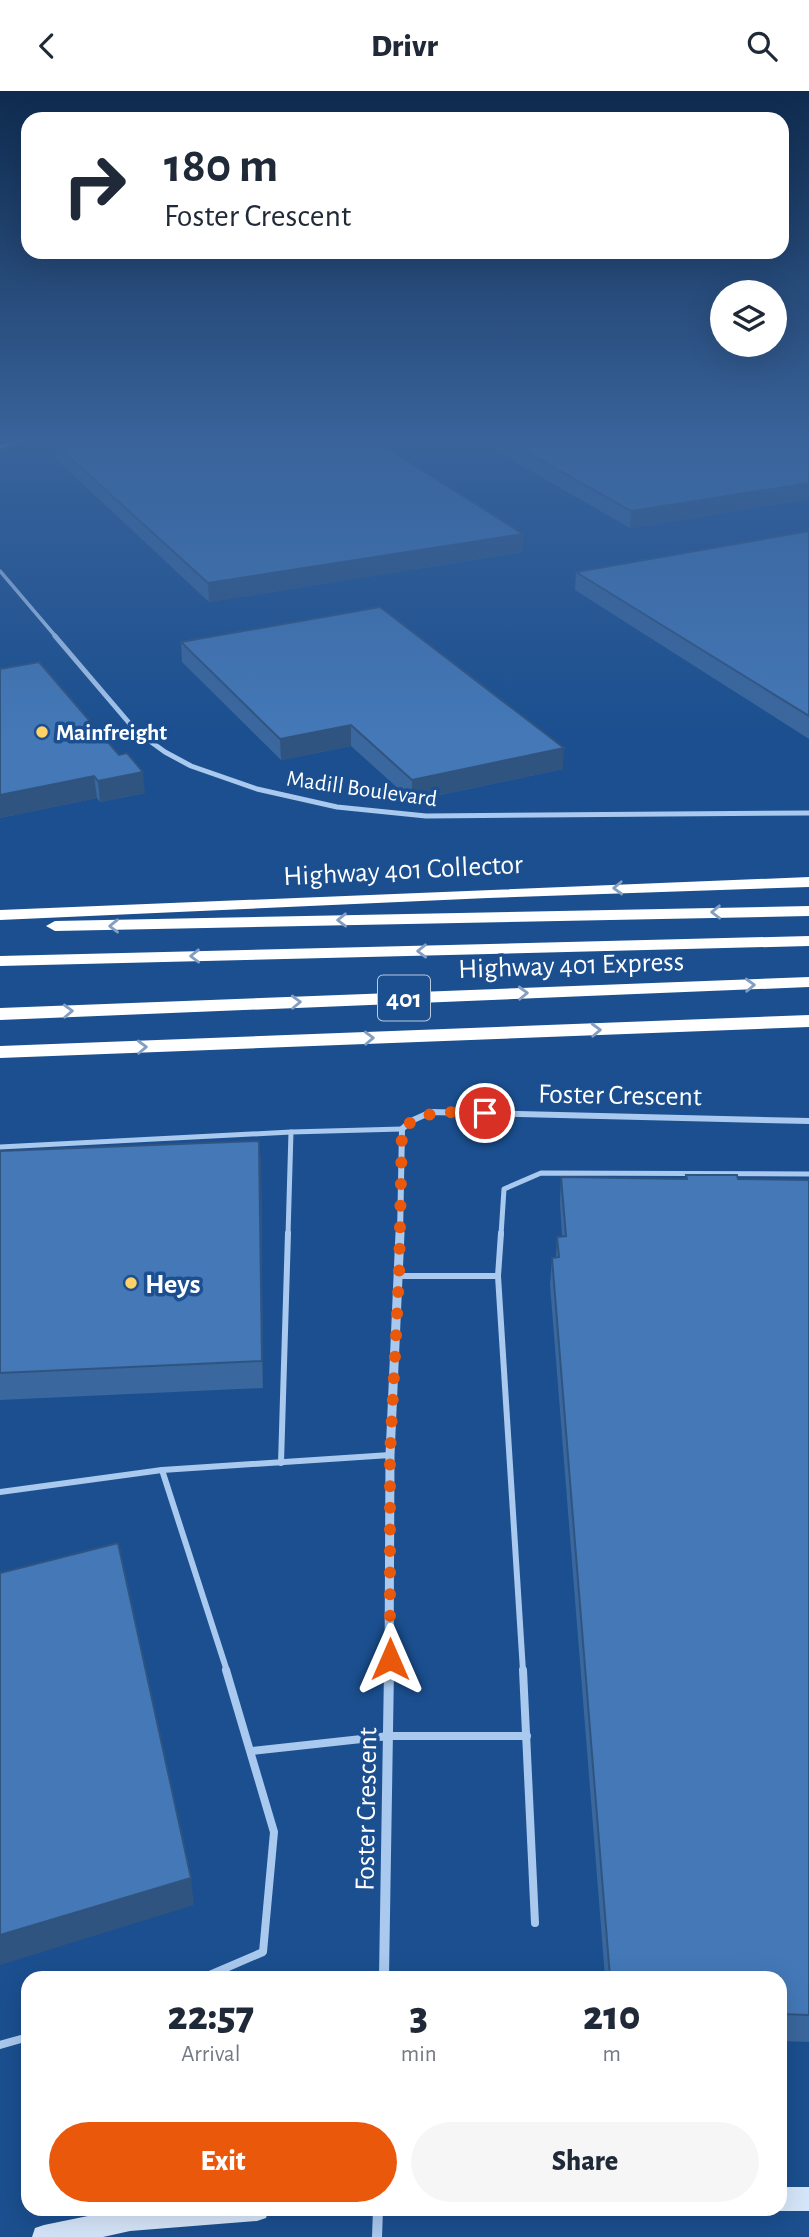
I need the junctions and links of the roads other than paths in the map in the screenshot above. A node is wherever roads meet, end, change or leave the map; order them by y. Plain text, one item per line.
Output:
1 (0, 571) edge
2 (809, 813) edge
3 (809, 882) edge
4 (809, 911) edge
5 (0, 915) edge
6 (0, 927) edge
7 (809, 941) edge
8 (0, 961) edge
9 (809, 982) edge
10 (0, 1014) edge
11 (809, 1021) edge
12 (0, 1052) edge
13 (809, 1121) edge
14 (402, 1129) junction
15 (291, 1132) junction
16 (0, 1147) edge
17 (809, 1174) edge
18 (399, 1276) junction
19 (498, 1276) junction
20 (390, 1455) junction
21 (281, 1463) junction
22 (162, 1470) junction
23 (0, 1492) edge
24 (390, 1736) junction
25 (527, 1736) junction
26 (252, 1751) junction
27 (535, 1923) dead end
28 (219, 1971) edge
29 (384, 1971) edge
30 (21, 2040) edge
31 (0, 2045) edge
32 (787, 2199) edge
33 (809, 2199) edge
34 (168, 2216) edge
35 (378, 2216) edge
36 (44, 2237) edge
37 (377, 2237) edge

1 - 2 street, Madill Boulevard
3 -> 5 highway, Highway 401 Collector
4 -> 6 highway
7 -> 8 highway, Highway 401 Express / 401
10 -> 9 highway, Highway 401 Express / 401
12 -> 11 highway, 401
13 - 14 street, Foster Crescent
14 - 15 lane
14 - 18 street, Foster Crescent
15 - 16 lane
15 - 21 lane
17 - 19 lane
18 - 19 lane
18 - 20 street, Foster Crescent
19 - 25 lane
20 - 21 lane
20 - 24 street, Foster Crescent
21 - 22 lane
22 - 23 lane
22 - 26 lane
24 - 25 lane
24 - 26 lane
24 - 29 street, Foster Crescent
25 - 27 lane
26 - 28 lane
30 - 31 lane
32 - 33 street
34 - 36 street
35 - 37 street

